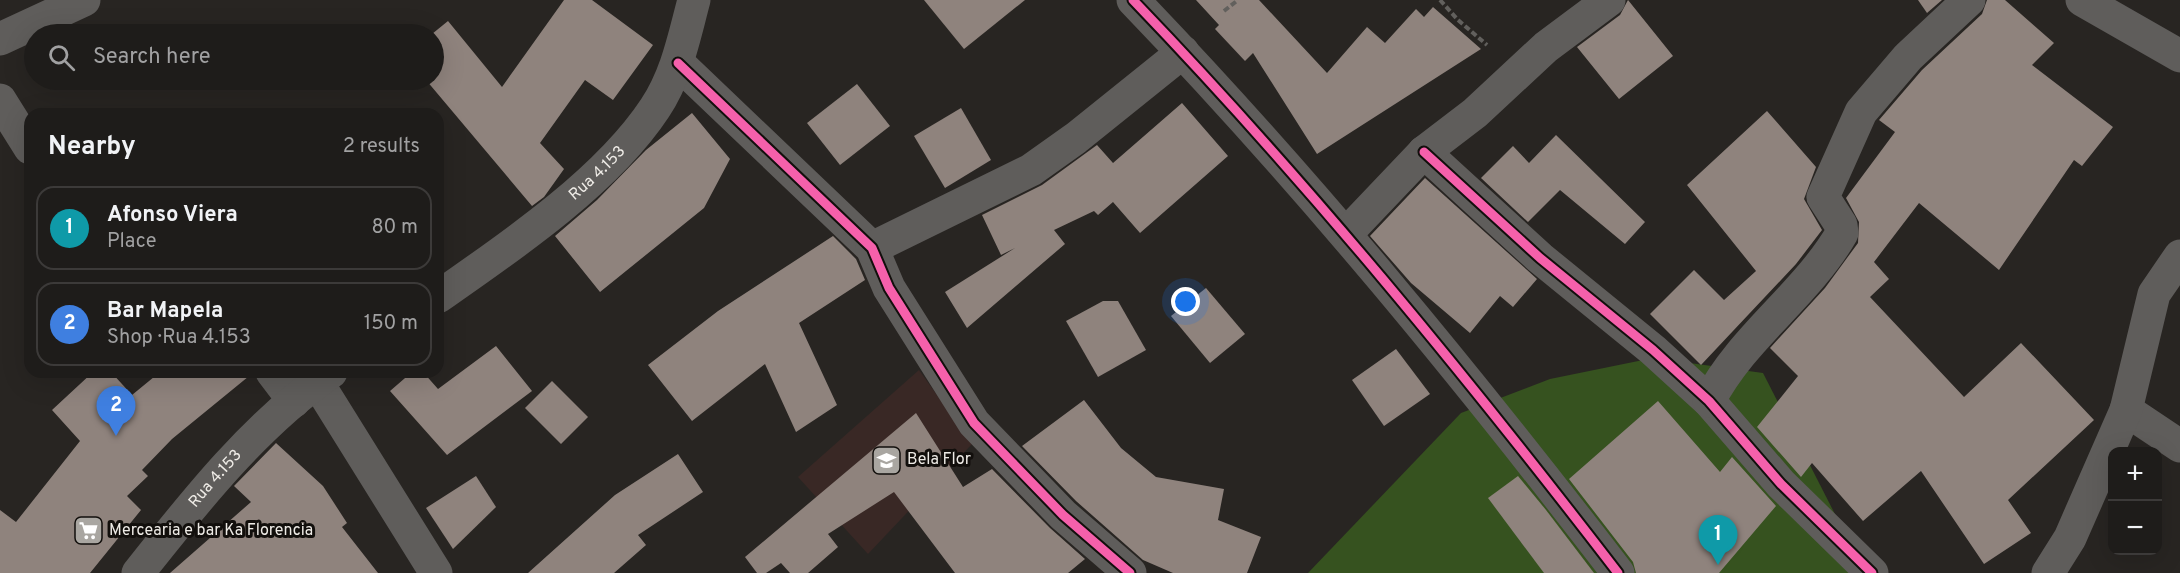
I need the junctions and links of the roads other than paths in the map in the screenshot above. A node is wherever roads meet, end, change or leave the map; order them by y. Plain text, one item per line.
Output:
1 (84, 0) edge
2 (694, 0) edge
3 (1133, 0) edge
4 (1609, 0) edge
5 (1969, 0) edge
6 (2082, 0) edge
7 (32, 24) edge
8 (24, 28) edge
9 (0, 39) edge
10 (1183, 52) junction
11 (2180, 56) edge
12 (678, 63) junction
13 (0, 100) edge
14 (24, 138) edge
15 (1424, 152) junction
16 (1346, 234) junction
17 (872, 248) junction
18 (2180, 256) edge
19 (444, 293) edge
20 (291, 378) edge
21 (314, 385) edge
22 (1709, 401) junction
23 (2126, 410) junction
24 (2180, 446) edge
25 (138, 573) edge
26 (436, 573) edge
27 (1130, 573) edge
28 (1618, 573) edge
29 (1872, 573) edge
30 (2048, 573) edge

1 - 7 street
2 - 12 street, Rua 4.153
3 - 10 street
4 - 15 street
5 - 22 street
6 - 11 street
8 - 9 street
10 - 16 street
10 - 17 street
12 - 17 street
12 - 19 street, Rua 4.153
13 - 14 street
15 - 16 street
15 - 22 street
16 - 28 street
17 - 27 street
18 - 23 street
20 - 21 street
21 - 25 street, Rua 4.153
21 - 26 street
22 - 29 street
23 - 24 street
23 - 30 street

